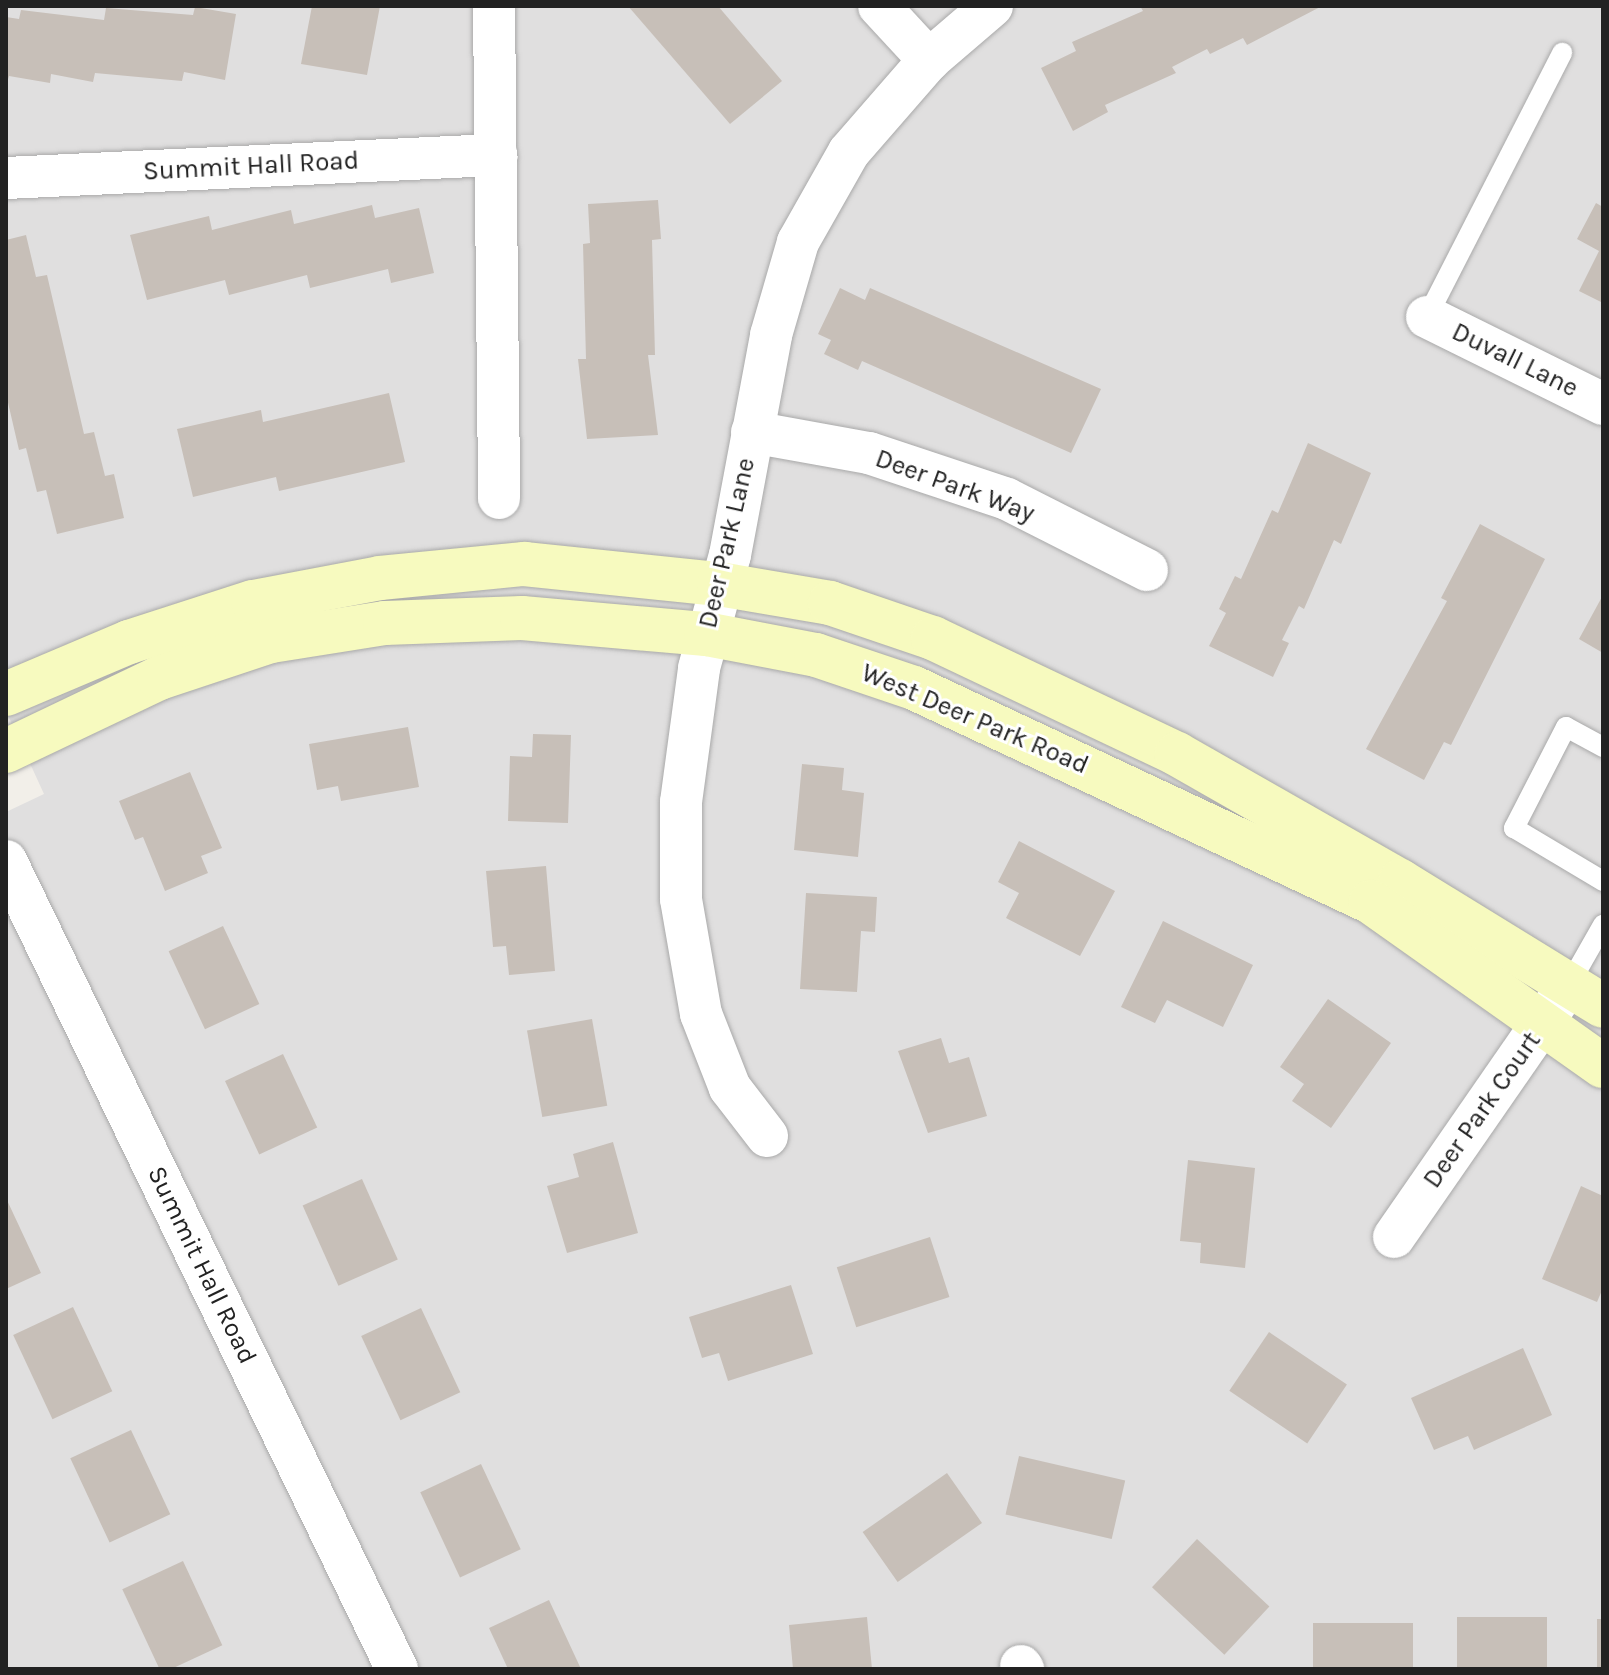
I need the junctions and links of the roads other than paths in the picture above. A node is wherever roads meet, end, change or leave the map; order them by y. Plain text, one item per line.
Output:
1 (494, 6) edge
2 (879, 6) edge
3 (992, 6) edge
4 (1562, 53) dead end
5 (929, 60) junction
6 (496, 155) junction
7 (6, 178) edge
8 (1427, 317) joint
9 (1603, 404) edge
10 (752, 432) junction
11 (499, 498) dead end
12 (1147, 570) dead end
13 (719, 584) junction
14 (706, 634) junction
15 (6, 694) edge
16 (1603, 747) edge
17 (6, 751) edge
18 (6, 861) edge
19 (1603, 881) edge
20 (1603, 925) edge
21 (1586, 995) edge
22 (1543, 1022) junction
23 (1603, 1066) edge
24 (767, 1136) dead end
25 (1394, 1237) dead end
26 (397, 1669) edge

1 - 6 street
2 - 5 street
3 - 5 street, Deer Park Lane
4 - 8 lane
5 - 10 street, Deer Park Lane
6 - 7 street, Summit Hall Road
6 - 11 street
8 - 9 street, Duvall Lane
10 - 12 street, Deer Park Way
10 - 13 street, Deer Park Lane
13 - 14 street, Deer Park Lane
13 - 15 street, West Deer Park Road
13 - 21 street, West Deer Park Road
14 - 17 street, West Deer Park Road
14 - 22 street, West Deer Park Road
14 - 24 street, Deer Park Lane
16 - 19 lane
18 - 26 street, Summit Hall Road
20 - 21 lane
21 - 22 street, Deer Park Court
22 - 23 street, West Deer Park Road
22 - 25 street, Deer Park Court

